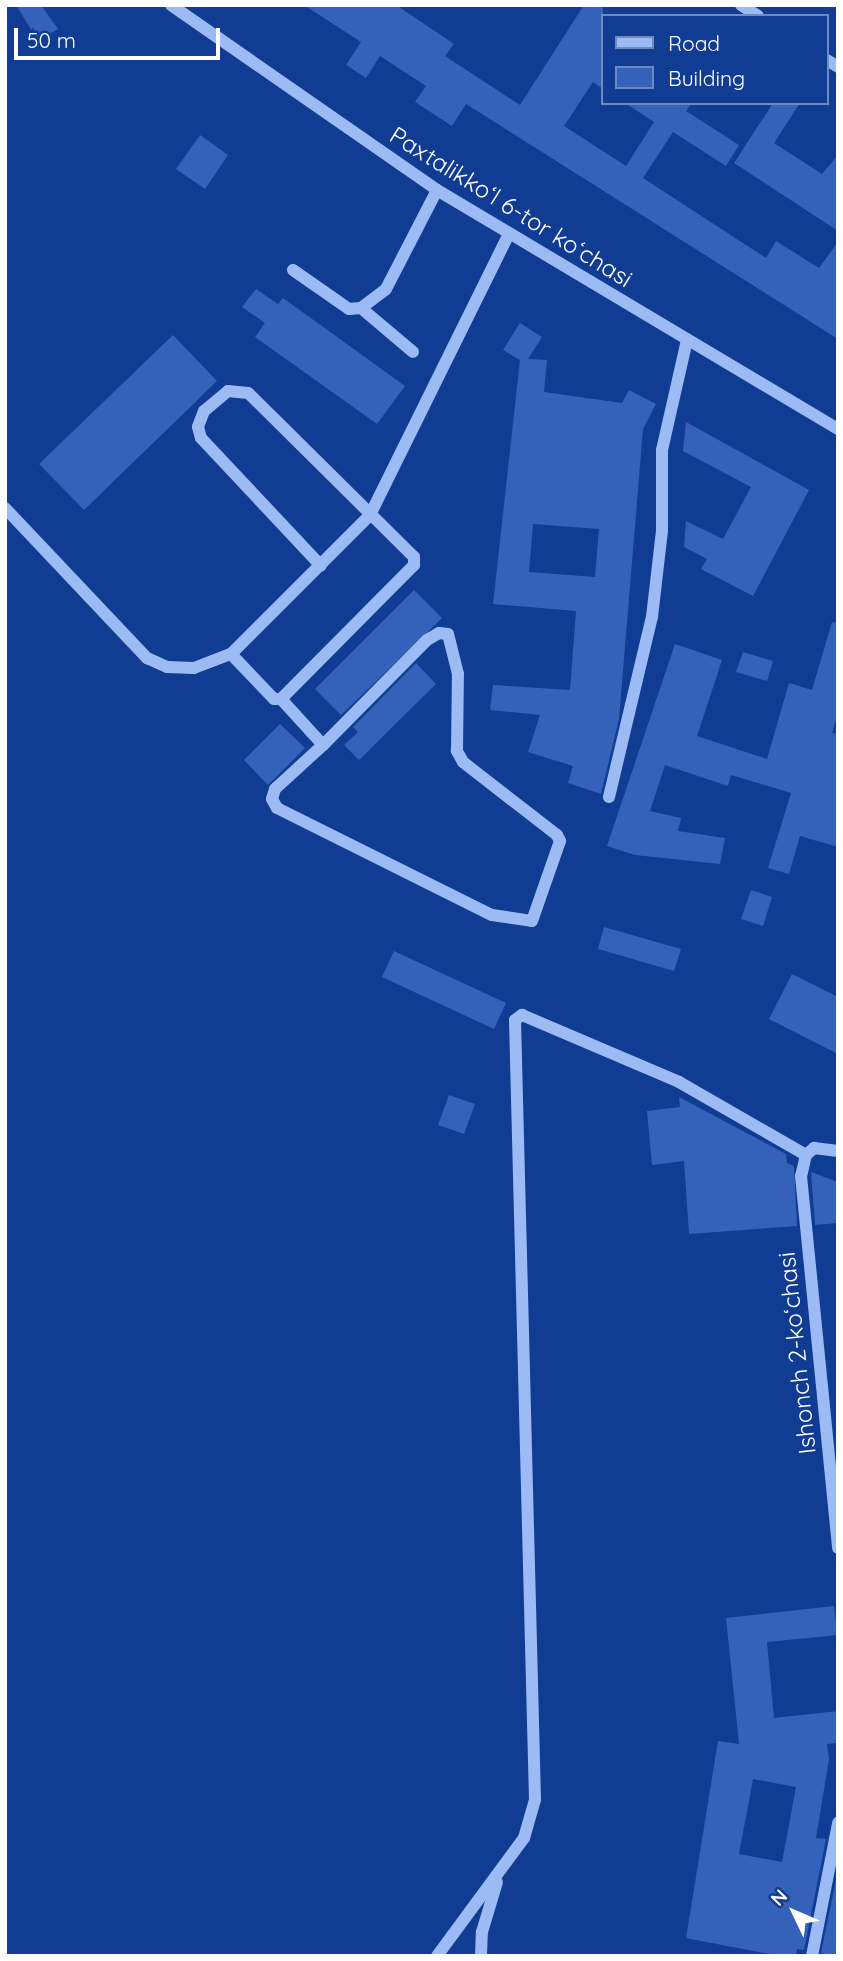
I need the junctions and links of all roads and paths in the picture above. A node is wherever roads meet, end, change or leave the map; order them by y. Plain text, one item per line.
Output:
1 (171, 5) edge
2 (437, 190) junction
3 (509, 234) junction
4 (293, 270) dead end
5 (361, 308) junction
6 (687, 340) junction
7 (413, 352) dead end
8 (838, 429) edge
9 (5, 508) edge
10 (370, 515) junction
11 (321, 566) junction
12 (231, 654) junction
13 (281, 699) junction
14 (324, 744) junction
15 (609, 797) dead end
16 (838, 1151) edge
17 (806, 1156) junction
18 (838, 1548) edge
19 (838, 1823) edge
20 (498, 1878) junction
21 (437, 1956) edge
22 (481, 1956) edge
23 (812, 1956) edge

1 - 2 street, Paxtalikkoʻl 6-tor koʻchasi
2 - 3 street, Paxtalikkoʻl 6-tor koʻchasi
2 - 5 street
3 - 6 street, Paxtalikkoʻl 6-tor koʻchasi
3 - 10 street
4 - 5 street
5 - 7 street
6 - 8 street, Paxtalikkoʻl 6-tor koʻchasi
6 - 15 street
9 - 12 street
10 - 11 street
10 - 11 street
10 - 13 street
11 - 12 street
12 - 13 street
13 - 14 street
14 - 14 street
16 - 17 street
17 - 18 street, Ishonch 2-koʻchasi
17 - 20 street
19 - 23 street
20 - 21 street
20 - 22 street

